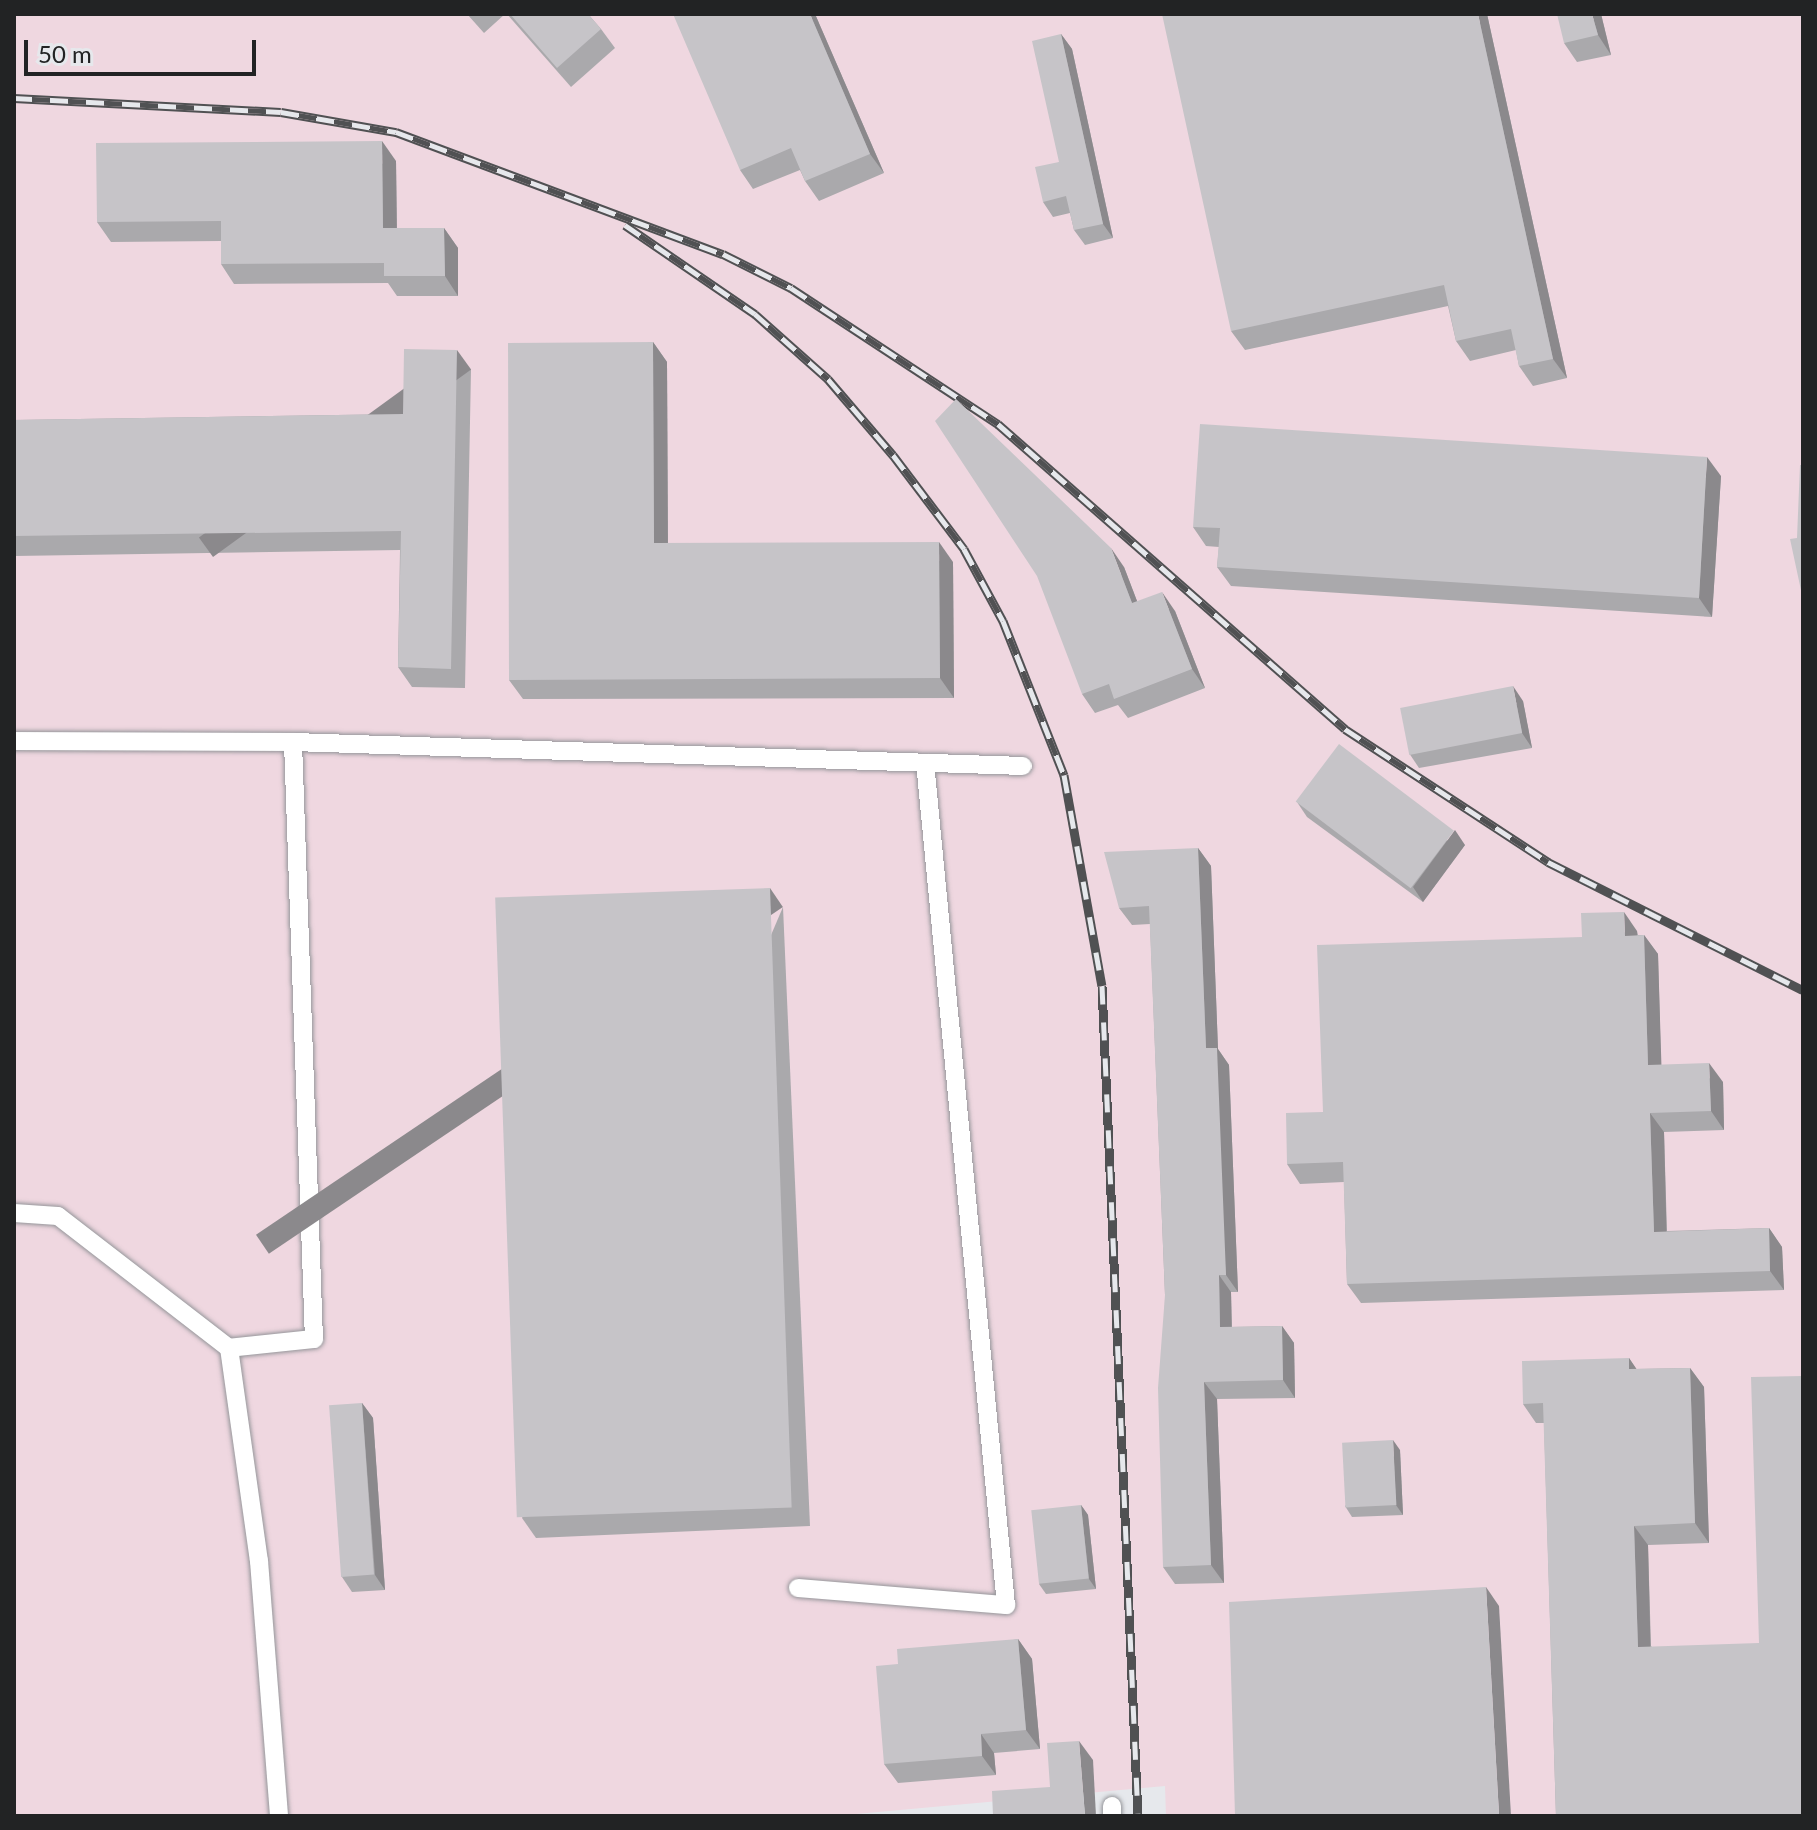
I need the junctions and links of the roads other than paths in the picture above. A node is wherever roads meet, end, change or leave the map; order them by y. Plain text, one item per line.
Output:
1 (14, 741) edge
2 (293, 742) junction
3 (925, 763) junction
4 (1023, 766) dead end
5 (14, 1213) edge
6 (229, 1348) junction
7 (798, 1588) dead end
8 (279, 1816) edge

1 - 2 lane
2 - 3 lane
2 - 6 lane
3 - 4 lane
3 - 7 lane
5 - 6 lane
6 - 8 lane

